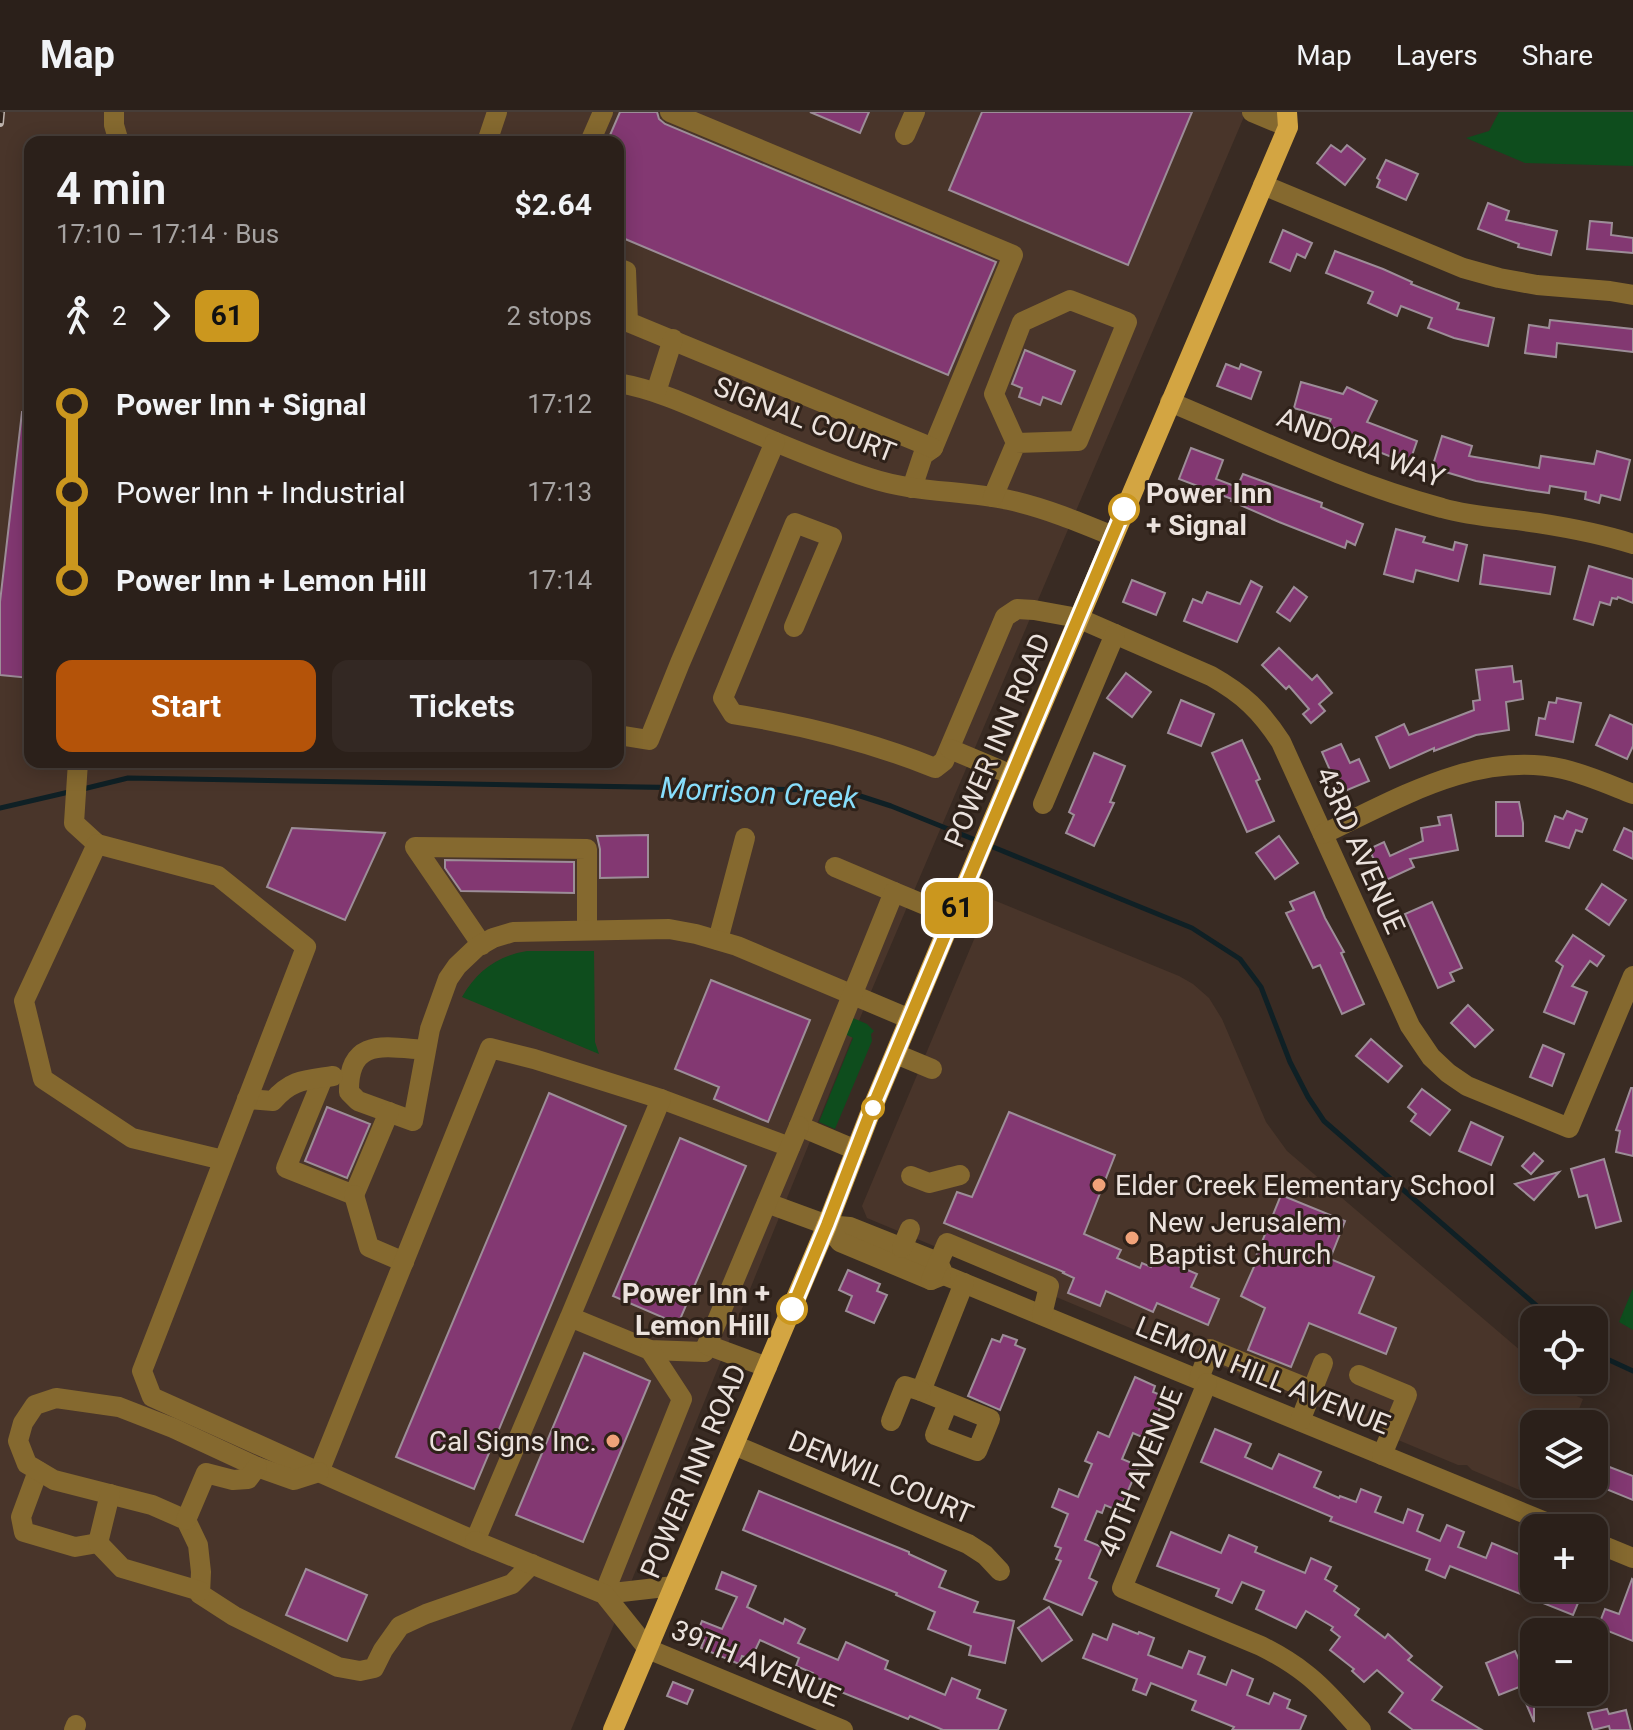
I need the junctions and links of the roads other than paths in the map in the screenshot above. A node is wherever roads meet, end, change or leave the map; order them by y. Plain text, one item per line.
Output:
1 (114, 112) edge
2 (497, 112) edge
3 (603, 112) edge
4 (670, 112) edge
5 (915, 112) edge
6 (1252, 112) edge
7 (1306, 112) edge
8 (1288, 120) edge
9 (905, 135) dead end
10 (117, 136) edge
11 (489, 136) edge
12 (593, 136) edge
13 (1263, 185) junction
14 (624, 270) edge
15 (1633, 295) edge
16 (673, 339) junction
17 (624, 384) edge
18 (656, 392) junction
19 (1170, 402) junction
20 (775, 442) junction
21 (1016, 443) junction
22 (933, 448) junction
23 (912, 488) junction
24 (993, 497) junction
25 (1113, 536) junction
26 (1633, 544) edge
27 (1078, 618) junction
28 (794, 627) dead end
29 (1115, 634) junction
30 (624, 736) edge
31 (950, 749) junction
32 (78, 768) edge
33 (1012, 775) junction
34 (1633, 794) edge
35 (1043, 804) dead end
36 (1323, 834) junction
37 (745, 838) dead end
38 (97, 844) junction
39 (835, 867) dead end
40 (894, 892) junction
41 (954, 917) junction
42 (587, 930) junction
43 (718, 940) junction
44 (482, 945) junction
45 (1633, 976) edge
46 (851, 994) junction
47 (910, 1019) junction
48 (425, 1050) junction
49 (896, 1054) junction
50 (932, 1069) dead end
51 (349, 1074) junction
52 (323, 1078) junction
53 (247, 1099) junction
54 (661, 1099) junction
55 (389, 1112) junction
56 (799, 1126) junction
57 (790, 1147) junction
58 (856, 1150) junction
59 (223, 1160) junction
60 (960, 1175) dead end
61 (911, 1176) dead end
62 (354, 1195) junction
63 (767, 1203) junction
64 (827, 1225) junction
65 (910, 1229) dead end
66 (902, 1248) junction
67 (404, 1262) junction
68 (938, 1272) junction
69 (964, 1283) junction
70 (1042, 1315) junction
71 (570, 1317) junction
72 (707, 1345) junction
73 (650, 1350) junction
74 (1323, 1363) dead end
75 (767, 1367) junction
76 (1359, 1375) dead end
77 (1203, 1381) junction
78 (1312, 1390) junction
79 (921, 1391) junction
80 (948, 1403) dead end
81 (891, 1421) dead end
82 (1300, 1421) junction
83 (734, 1445) junction
84 (1382, 1455) junction
85 (257, 1467) junction
86 (38, 1471) junction
87 (319, 1472) junction
88 (110, 1494) junction
89 (1526, 1514) edge
90 (186, 1520) junction
91 (475, 1541) junction
92 (98, 1543) junction
93 (1608, 1548) edge
94 (1633, 1558) edge
95 (532, 1564) junction
96 (1000, 1571) dead end
97 (674, 1586) junction
98 (200, 1591) junction
99 (604, 1594) junction
100 (648, 1649) junction
101 (613, 1730) edge
102 (843, 1730) edge
103 (1361, 1730) edge

1 - 10 street
2 - 11 street
3 - 12 street
4 - 22 street
5 - 9 street
6 - 8 street
7 - 8 main road, POWER INN ROAD
8 - 13 main road, POWER INN ROAD
13 - 15 street
13 - 19 main road, POWER INN ROAD
14 - 16 street
16 - 18 street
16 - 22 street
17 - 18 street, SIGNAL COURT
18 - 20 street, SIGNAL COURT
19 - 25 main road, POWER INN ROAD
19 - 26 street, ANDORA WAY
20 - 23 street, SIGNAL COURT
20 - 30 street
21 - 21 street
21 - 24 street
22 - 23 street
23 - 24 street, SIGNAL COURT
24 - 25 street, SIGNAL COURT
25 - 27 main road, POWER INN ROAD
27 - 29 street, 43RD AVENUE
27 - 31 street, 43RD AVENUE
27 - 33 main road, POWER INN ROAD
28 - 31 street
29 - 35 street
29 - 36 street, 43RD AVENUE
31 - 33 street
32 - 38 street
33 - 41 main road, POWER INN ROAD
34 - 36 street
36 - 45 street, 43RD AVENUE
37 - 43 street
38 - 53 street
38 - 59 street
39 - 40 street
40 - 41 street
40 - 46 street
41 - 47 main road, POWER INN ROAD
42 - 43 street
42 - 44 street
42 - 44 street
43 - 46 street
44 - 48 street
46 - 47 street
46 - 56 street
47 - 49 main road, POWER INN ROAD
48 - 51 street
48 - 55 street
49 - 50 street
49 - 58 main road, POWER INN ROAD
51 - 52 street
51 - 55 street
52 - 53 street
52 - 62 street
53 - 59 street
54 - 57 street
54 - 67 street
54 - 71 street
55 - 62 street
56 - 57 street
56 - 58 street
57 - 63 street
58 - 64 main road, POWER INN ROAD
59 - 87 street
60 - 61 street
62 - 67 street
63 - 64 street
63 - 72 street
64 - 66 street, LEMON HILL AVENUE
64 - 68 street, LEMON HILL AVENUE
64 - 75 main road, POWER INN ROAD
65 - 66 street
66 - 68 street, LEMON HILL AVENUE
67 - 87 street
68 - 69 street, LEMON HILL AVENUE
68 - 70 street
69 - 70 street, LEMON HILL AVENUE
69 - 79 street
70 - 77 street, LEMON HILL AVENUE
71 - 73 street
71 - 91 street
72 - 73 street
72 - 75 street
73 - 99 street
74 - 78 street
75 - 83 main road, POWER INN ROAD
76 - 84 street
77 - 78 street
77 - 82 street, LEMON HILL AVENUE
77 - 103 street, 40TH AVENUE
78 - 82 street
79 - 80 street
79 - 81 street
82 - 84 street, LEMON HILL AVENUE
83 - 96 street, DENWIL COURT
83 - 97 main road, POWER INN ROAD
84 - 89 street, LEMON HILL AVENUE
85 - 86 street
85 - 87 street
85 - 90 street
86 - 88 street
86 - 92 street
87 - 91 street
88 - 90 street
88 - 92 street
90 - 98 street
91 - 95 street
92 - 98 street
93 - 94 street
95 - 98 street
95 - 99 street
97 - 99 street
97 - 100 main road, POWER INN ROAD
99 - 100 street
100 - 101 main road, POWER INN ROAD
100 - 102 street, 39TH AVENUE

